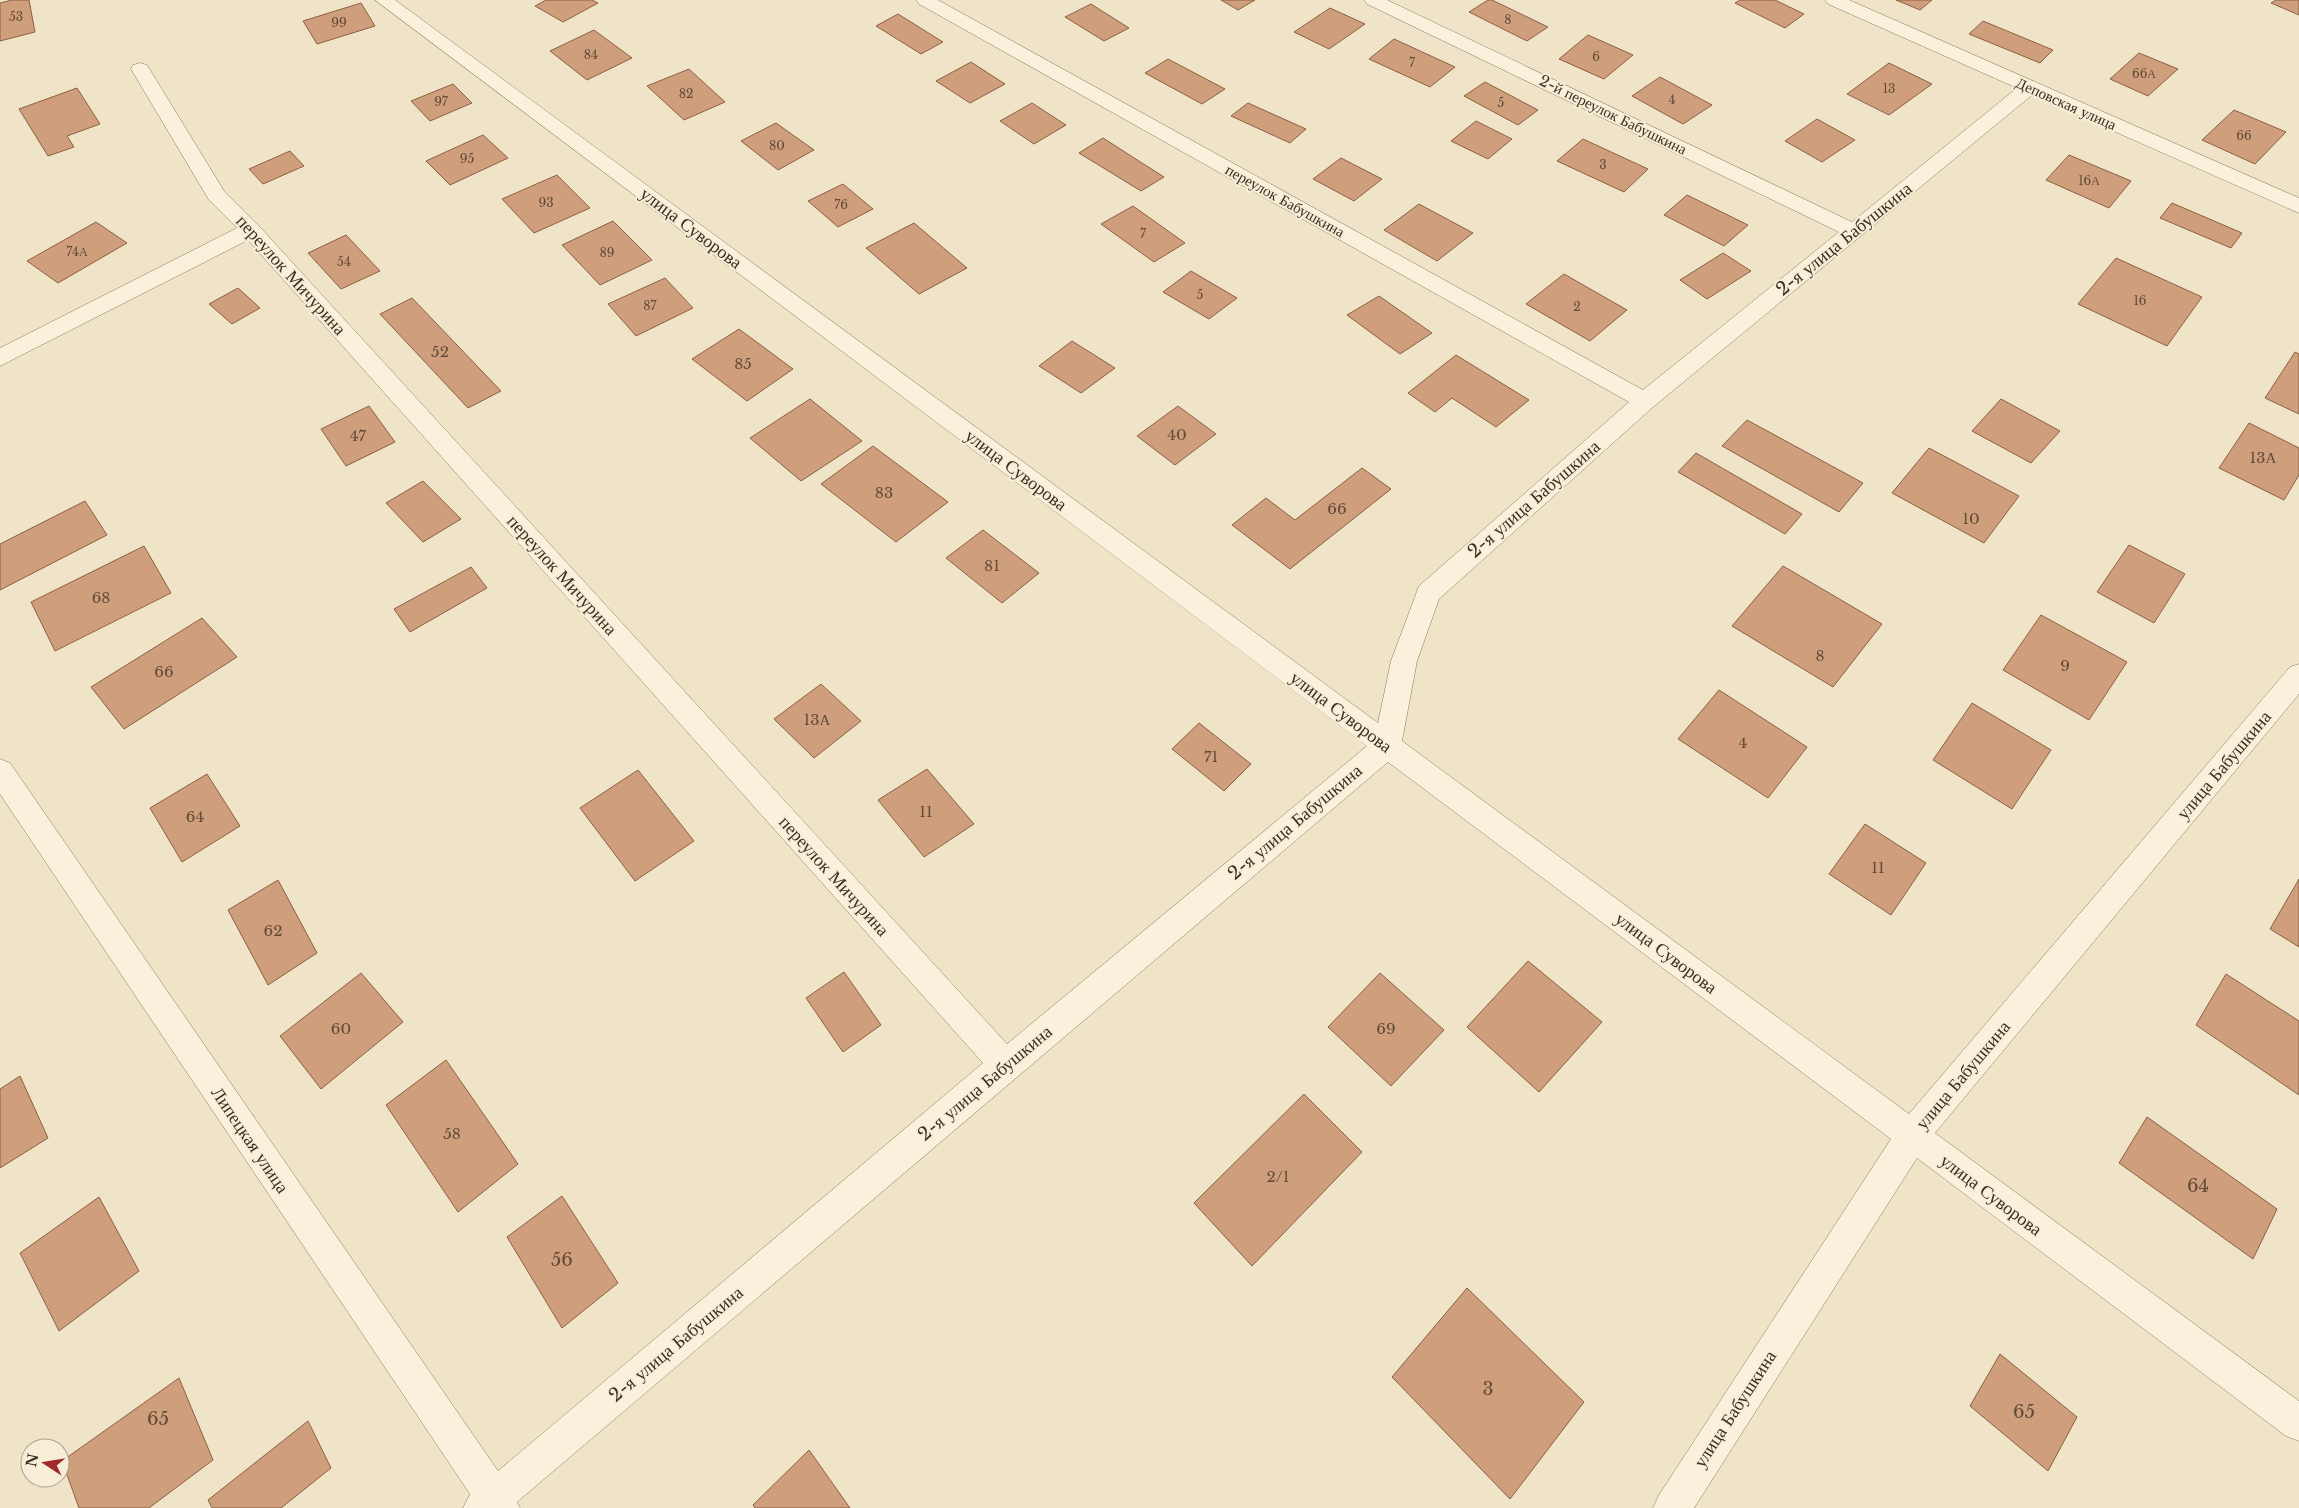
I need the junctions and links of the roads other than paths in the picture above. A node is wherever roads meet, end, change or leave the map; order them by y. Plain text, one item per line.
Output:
1 (384, 0) edge
2 (925, 0) edge
3 (1373, 0) edge
4 (1834, 0) edge
5 (140, 70) dead end
6 (2029, 88) junction
7 (2299, 206) edge
8 (251, 230) junction
9 (1854, 231) junction
10 (0, 358) edge
11 (1645, 401) junction
12 (2299, 675) edge
13 (1387, 746) junction
14 (0, 771) edge
15 (1005, 1065) junction
16 (1912, 1136) junction
17 (2299, 1423) edge
18 (492, 1505) edge
19 (1672, 1508) edge

1 - 13 street, улица Суворова
2 - 11 street, переулок Бабушкина
3 - 9 street, 2-й переулок Бабушкина
4 - 6 street, Деповская улица
5 - 8 street, переулок Мичурина
6 - 7 street, Деповская улица
6 - 9 street, 2-я улица Бабушкина
8 - 10 street
8 - 15 street, переулок Мичурина
9 - 11 street, 2-я улица Бабушкина
11 - 13 street, 2-я улица Бабушкина
12 - 16 street, улица Бабушкина
13 - 15 street, 2-я улица Бабушкина
13 - 16 street, улица Суворова
14 - 18 street, Липецкая улица
15 - 18 street, 2-я улица Бабушкина
16 - 17 street, улица Суворова
16 - 19 street, улица Бабушкина

